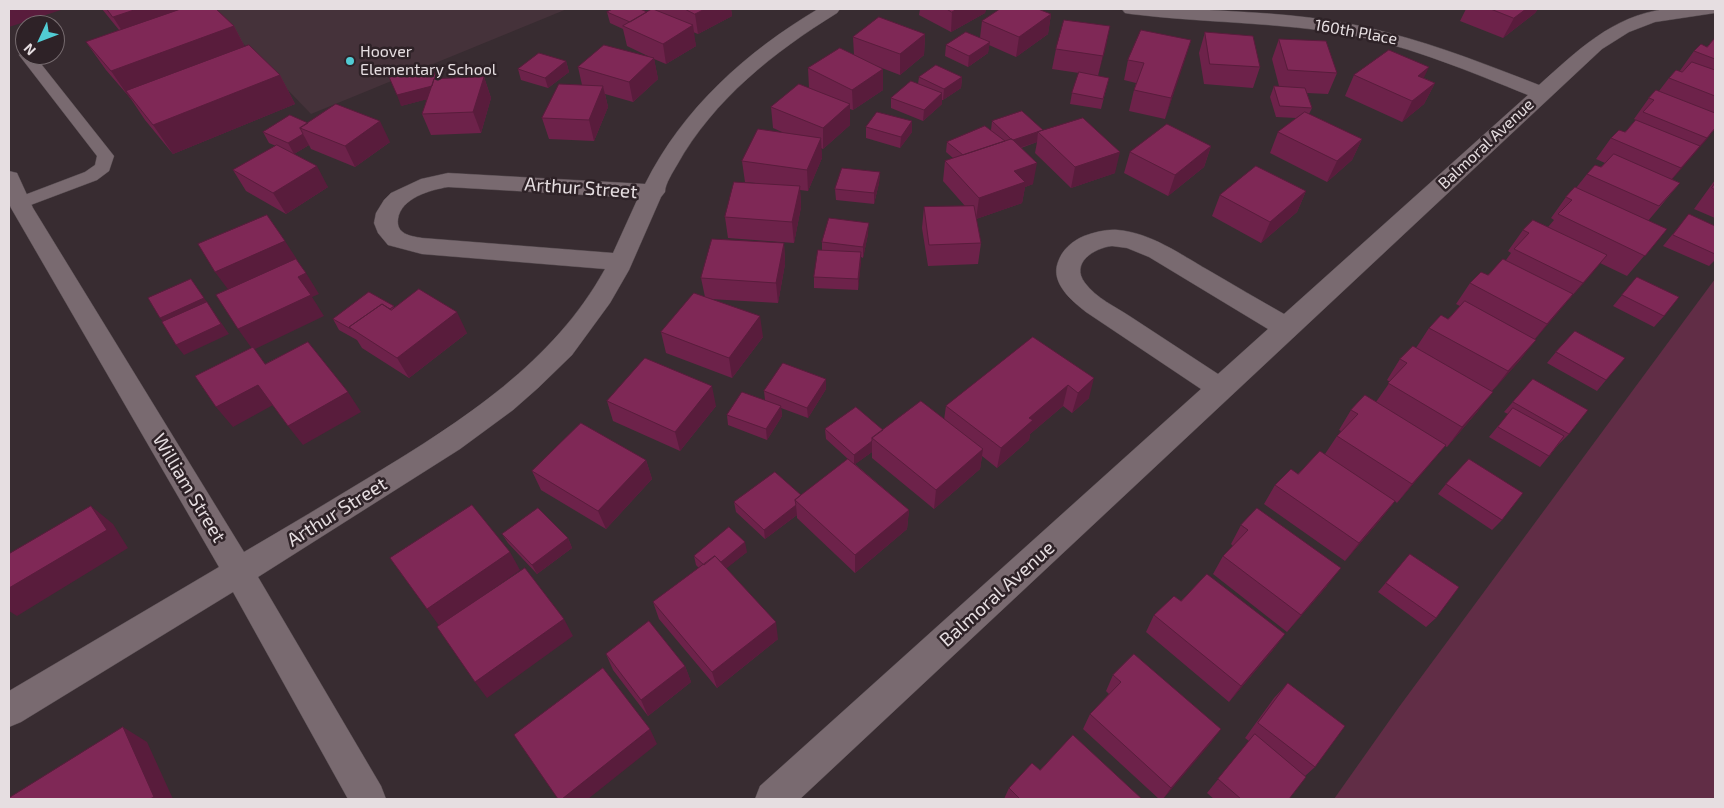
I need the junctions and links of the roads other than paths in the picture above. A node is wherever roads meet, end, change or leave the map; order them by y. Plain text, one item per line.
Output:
1 (831, 9) edge
2 (1131, 9) edge
3 (1711, 9) edge
4 (35, 65) edge
5 (1542, 94) junction
6 (14, 191) edge
7 (654, 192) junction
8 (621, 262) junction
9 (1287, 328) junction
10 (1221, 389) junction
11 (239, 573) junction
12 (9, 710) edge
13 (368, 799) edge
14 (773, 799) edge

1 - 7 street, Arthur Street
2 - 5 street, 160th Place
3 - 5 street, Balmoral Avenue
4 - 6 lane
5 - 9 street, Balmoral Avenue
6 - 11 street, William Street
7 - 8 street, Arthur Street
7 - 8 street, Arthur Street
8 - 11 street, Arthur Street
9 - 10 street, Balmoral Avenue
9 - 10 street
10 - 14 street, Balmoral Avenue
11 - 12 street, Arthur Street
11 - 13 street, William Street

